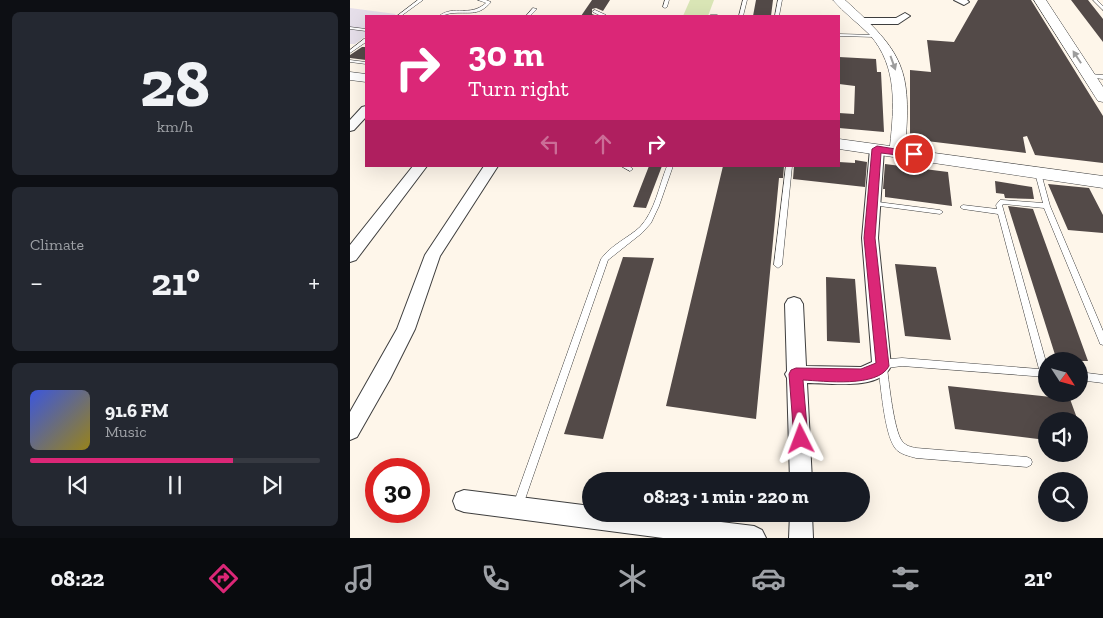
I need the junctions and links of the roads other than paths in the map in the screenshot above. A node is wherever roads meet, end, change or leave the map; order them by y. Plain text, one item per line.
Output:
1 (421, 0) edge
2 (480, 0) edge
3 (667, 0) edge
4 (745, 0) edge
5 (780, 0) edge
6 (839, 0) edge
7 (1040, 0) edge
8 (1095, 0) edge
9 (665, 7) dead end
10 (535, 9) dead end
11 (1103, 9) edge
12 (595, 11) dead end
13 (400, 15) edge
14 (443, 15) edge
15 (529, 15) edge
16 (602, 15) edge
17 (741, 15) edge
18 (777, 15) edge
19 (905, 16) dead end
20 (861, 21) junction
21 (350, 28) edge
22 (365, 30) edge
23 (840, 35) edge
24 (875, 36) junction
25 (365, 41) edge
26 (350, 52) edge
27 (350, 61) edge
28 (365, 63) edge
29 (350, 76) edge
30 (1089, 76) junction
31 (1103, 77) edge
32 (365, 78) edge
33 (1103, 98) edge
34 (365, 111) edge
35 (350, 127) edge
36 (840, 144) edge
37 (877, 149) junction
38 (897, 152) junction
39 (419, 167) edge
40 (490, 167) edge
41 (670, 167) edge
42 (789, 167) edge
43 (1038, 173) junction
44 (1103, 182) edge
45 (872, 203) junction
46 (1046, 206) junction
47 (963, 207) dead end
48 (940, 212) dead end
49 (1000, 212) junction
50 (350, 256) edge
51 (778, 265) dead end
52 (794, 304) dead end
53 (1103, 341) edge
54 (1039, 352) edge
55 (882, 366) junction
56 (1038, 372) edge
57 (796, 374) junction
58 (1088, 377) edge
59 (1103, 379) edge
60 (350, 430) edge
61 (1027, 462) dead end
62 (802, 472) edge
63 (464, 501) dead end
64 (517, 507) junction
65 (801, 522) edge
66 (754, 538) edge
67 (801, 538) edge

1 - 13 lane
2 - 14 lane
3 - 9 lane
4 - 17 lane
5 - 18 lane
6 - 20 street
30 -> 7 street
8 - 11 lane
10 - 15 lane
12 - 16 lane
19 - 20 street
20 - 24 street
21 - 22 lane
23 - 24 lane
24 -> 38 street
25 - 26 lane
27 - 28 lane
29 - 32 street
30 - 31 lane
30 - 33 street
34 - 35 street
36 - 37 street
37 - 38 street
37 - 45 street
38 - 43 street
39 - 50 street
40 - 60 street
41 - 64 lane
42 - 51 lane
43 - 44 street
43 - 46 lane
45 - 48 lane
45 - 55 street
46 - 49 lane
46 - 53 lane
47 - 49 lane
49 - 54 lane
52 - 57 street
55 - 56 lane
55 - 57 street
55 - 61 lane
57 - 62 street
58 - 59 lane
63 - 64 street
64 - 66 street
65 - 67 street

